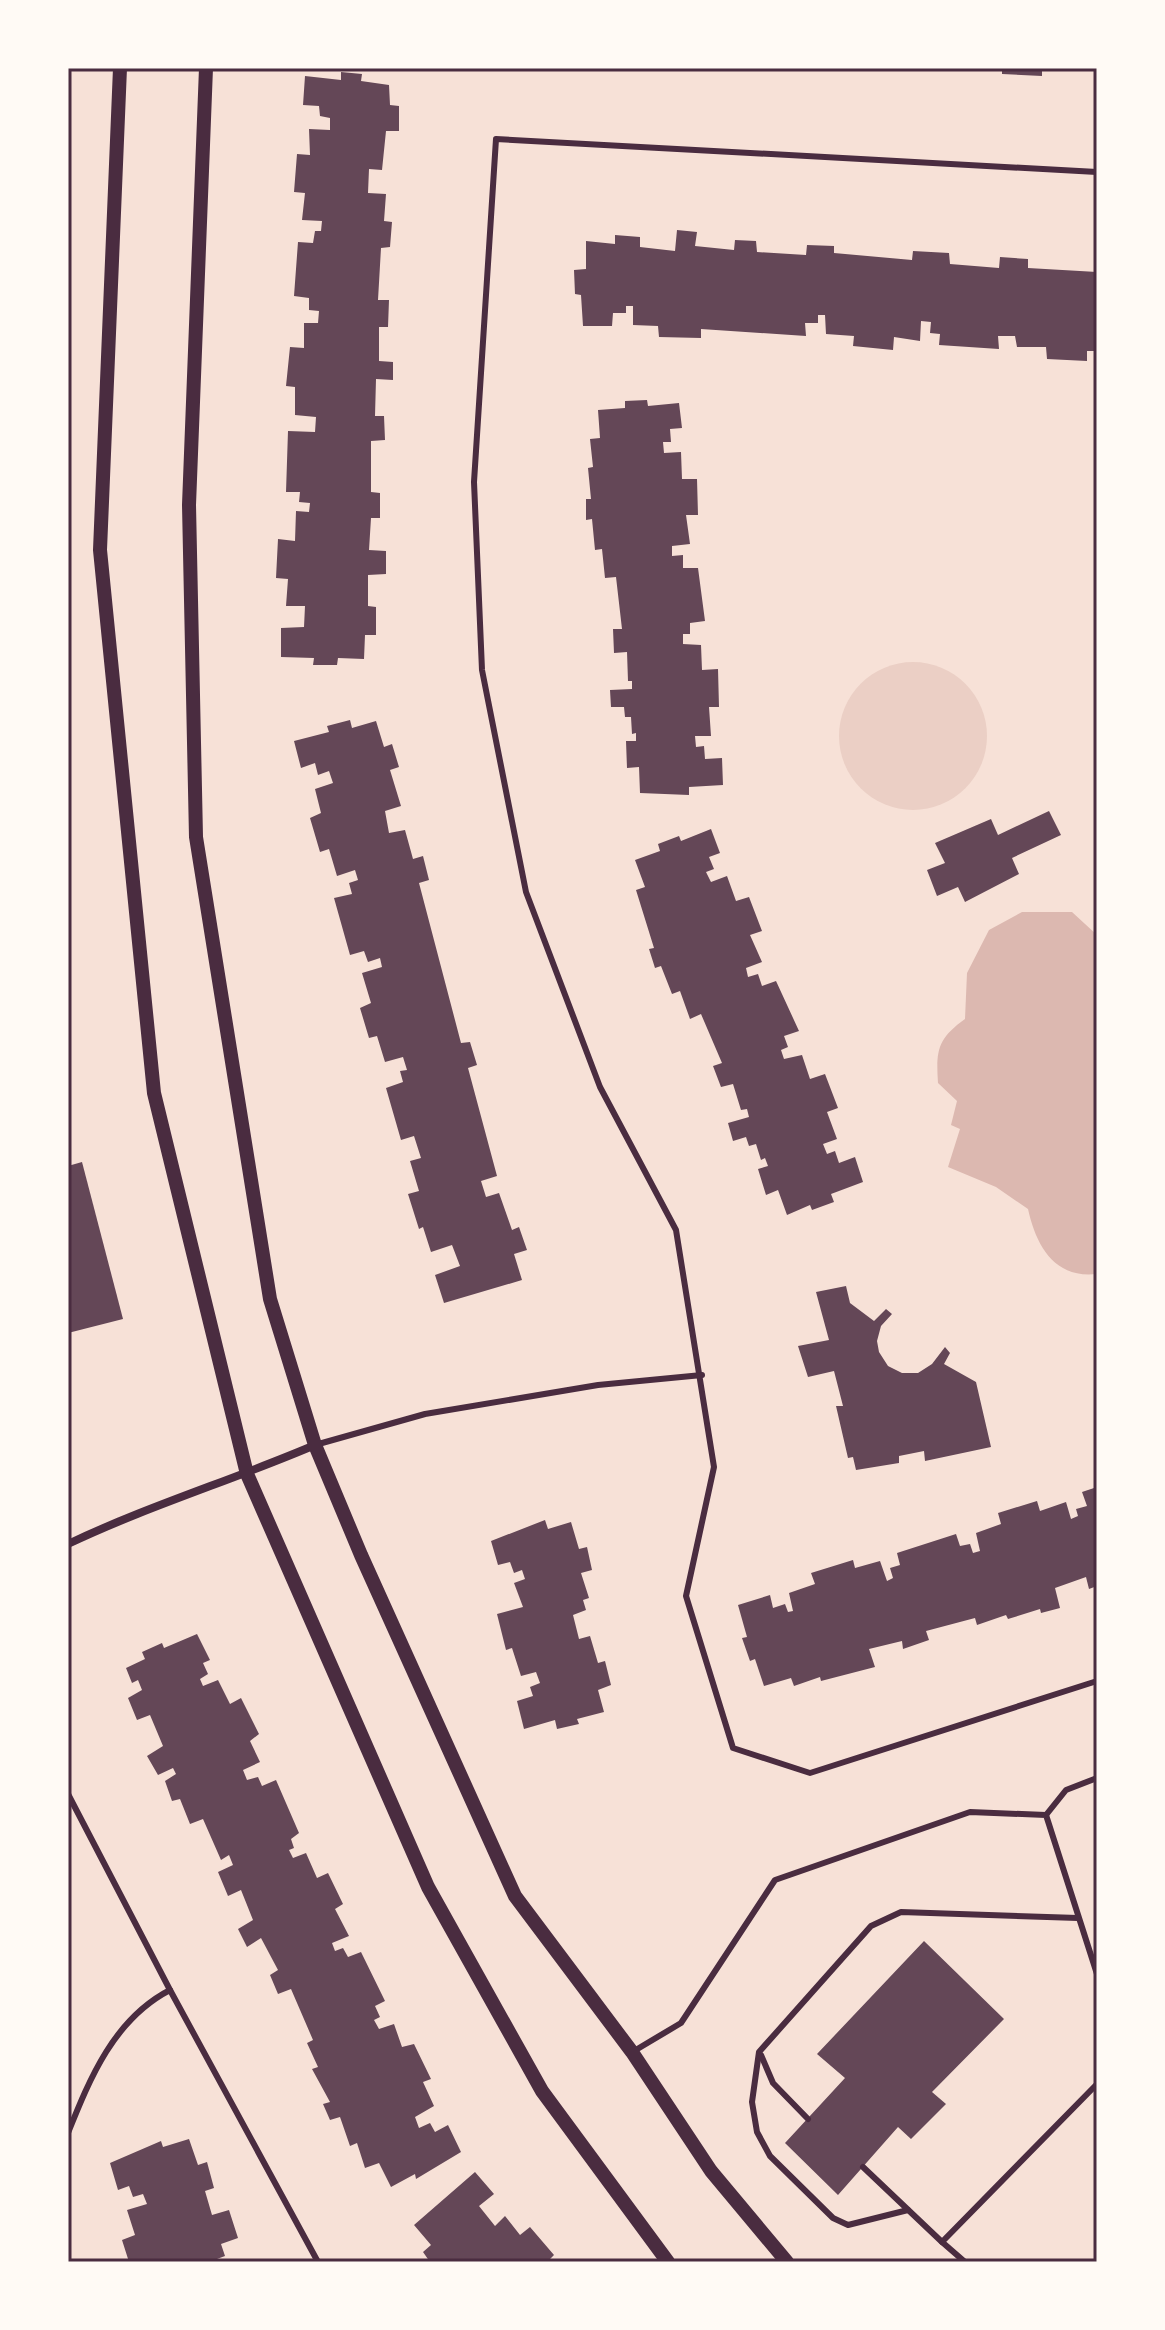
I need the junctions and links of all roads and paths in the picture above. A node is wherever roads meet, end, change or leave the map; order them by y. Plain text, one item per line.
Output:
1 (120, 68) edge
2 (206, 68) edge
3 (1097, 172) edge
4 (702, 1375) junction
5 (315, 1445) junction
6 (247, 1474) junction
7 (68, 1544) edge
8 (1097, 1681) edge
9 (1097, 1778) edge
10 (68, 1794) edge
11 (1046, 1815) junction
12 (1078, 1918) junction
13 (1097, 1974) edge
14 (170, 1990) junction
15 (632, 2052) junction
16 (759, 2052) junction
17 (1097, 2084) edge
18 (808, 2119) dead end
19 (68, 2133) edge
20 (863, 2167) dead end
21 (908, 2210) junction
22 (942, 2242) junction
23 (318, 2262) edge
24 (668, 2262) edge
25 (787, 2262) edge
26 (965, 2262) edge

1 - 6 street
2 - 5 street
3 - 4 lane
4 - 5 lane
4 - 8 lane
5 - 6 street
5 - 15 street
6 - 7 street
6 - 24 street
9 - 11 lane
10 - 14 lane
11 - 12 lane
11 - 15 lane
12 - 13 lane
12 - 16 lane
14 - 19 lane
14 - 23 lane
15 - 25 street
16 - 18 lane
16 - 21 lane
17 - 22 lane
20 - 21 lane
21 - 22 lane
22 - 26 lane

